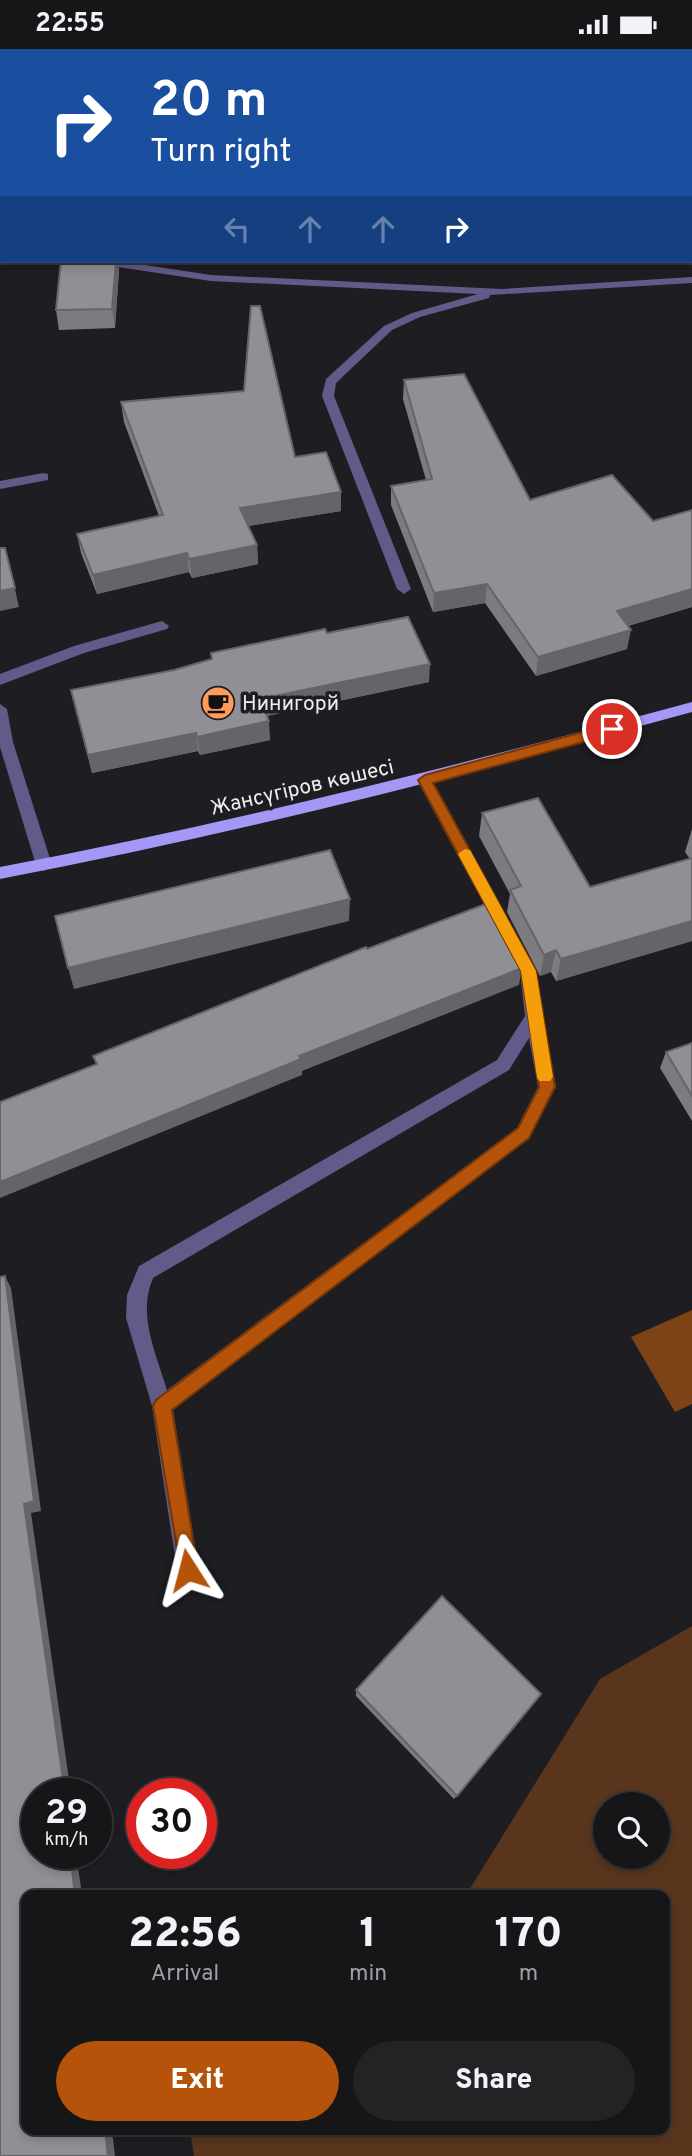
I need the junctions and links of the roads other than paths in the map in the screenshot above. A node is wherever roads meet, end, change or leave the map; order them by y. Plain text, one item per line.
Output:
1 (111, 263) edge
2 (692, 281) edge
3 (502, 292) junction
4 (43, 477) dead end
5 (0, 485) edge
6 (404, 589) dead end
7 (162, 626) dead end
8 (0, 680) edge
9 (692, 707) edge
10 (0, 709) edge
11 (425, 780) junction
12 (44, 865) junction
13 (0, 873) edge
14 (534, 1017) junction
15 (162, 1406) junction
16 (188, 1570) dead end

1 - 3 street
2 - 3 street
3 - 6 street
4 - 5 street
7 - 8 street
9 - 11 main road, Жансүгіров көшесі
10 - 12 street
11 - 12 main road, Жансүгіров көшесі
11 - 14 street
12 - 13 main road, Жансүгіров көшесі
14 - 15 street
14 - 15 street
15 - 16 street

